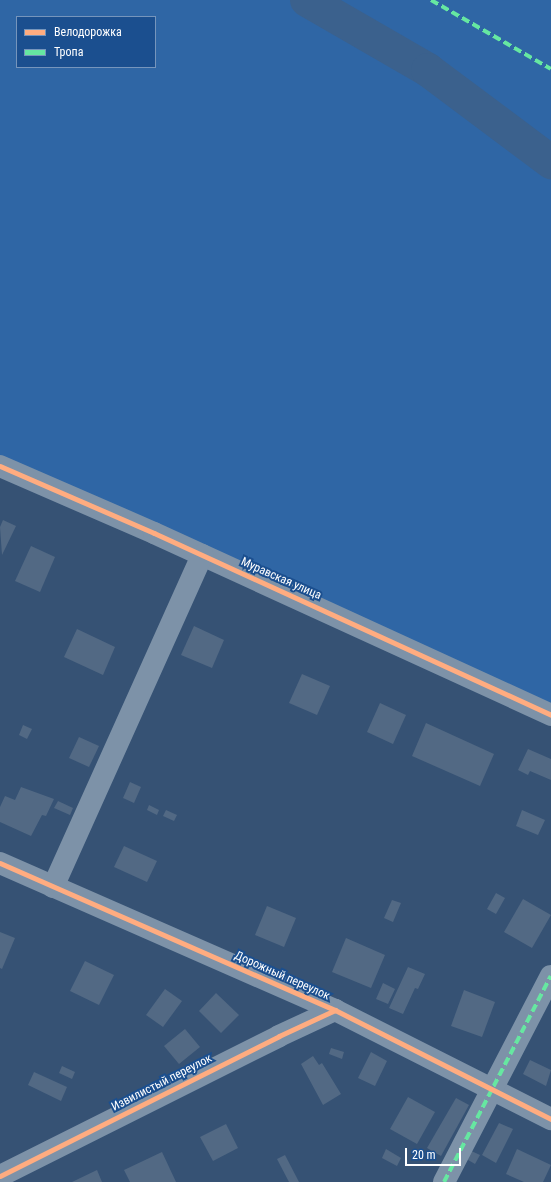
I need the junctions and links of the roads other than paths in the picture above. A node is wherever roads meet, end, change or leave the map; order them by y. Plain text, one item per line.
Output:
1 (0, 466) edge
2 (202, 555) junction
3 (551, 716) edge
4 (0, 863) edge
5 (53, 887) junction
6 (551, 976) edge
7 (335, 1010) junction
8 (492, 1088) junction
9 (551, 1119) edge
10 (0, 1176) edge
11 (444, 1182) edge

1 - 2 street, Муравская улица
2 - 3 street, Муравская улица
2 - 5 street
4 - 5 street, Дорожный переулок
5 - 7 street, Дорожный переулок
6 - 8 street
7 - 8 street, Дорожный переулок
7 - 10 street, Извилистый переулок
8 - 9 street, Дорожный переулок
8 - 11 street

